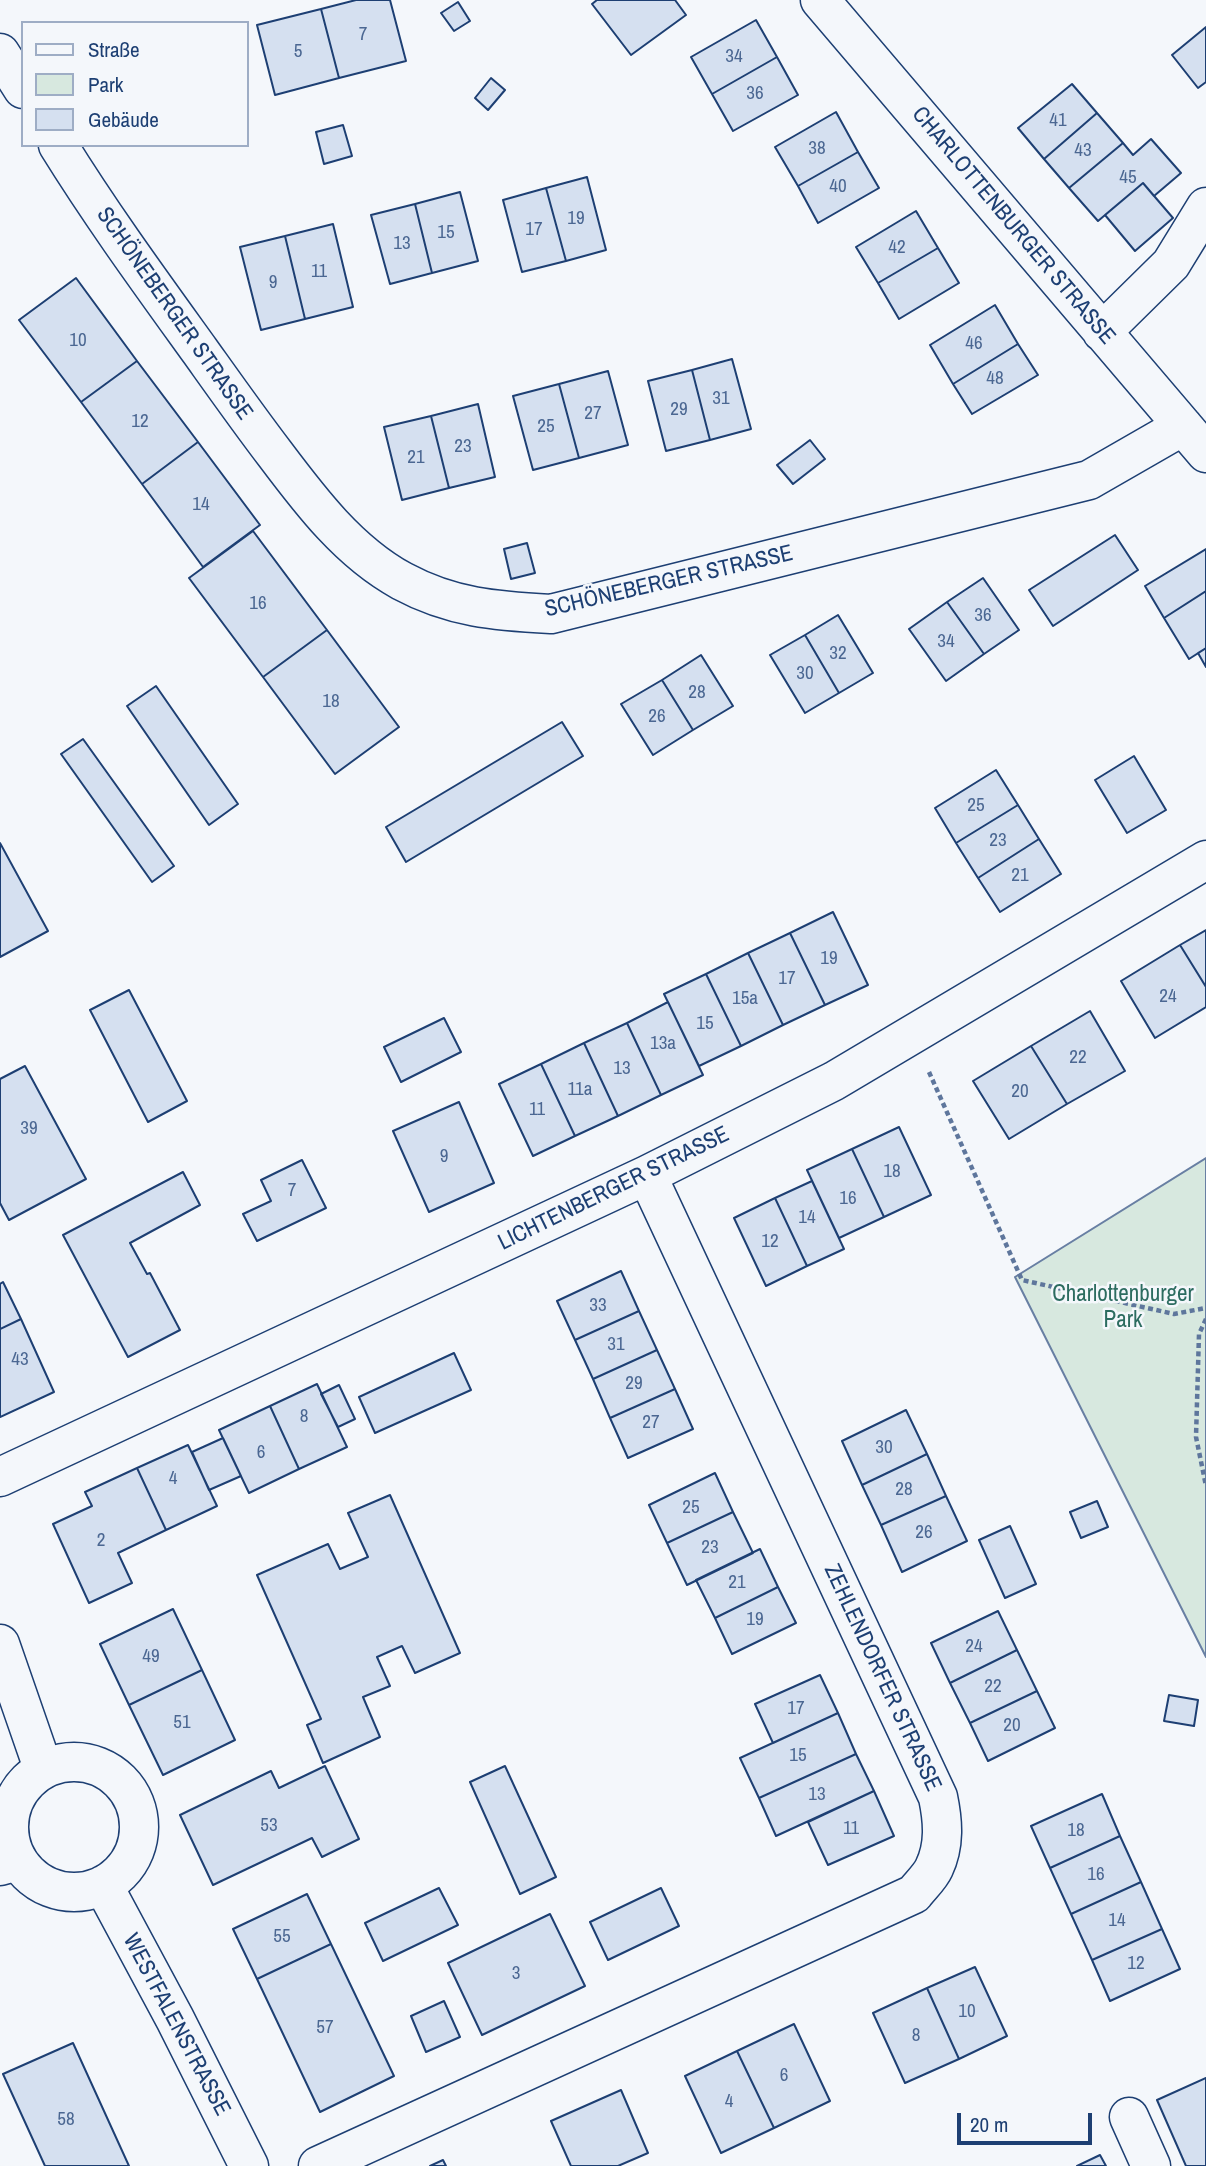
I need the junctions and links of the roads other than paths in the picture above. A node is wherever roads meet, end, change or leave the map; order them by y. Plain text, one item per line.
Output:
1 (820, 0) edge
2 (0, 53) edge
3 (21, 86) edge
4 (59, 147) edge
5 (1206, 207) edge
6 (1102, 331) junction
7 (1194, 439) edge
8 (1206, 860) edge
9 (647, 1175) junction
10 (0, 1478) edge
11 (0, 1644) edge
12 (43, 1768) junction
13 (9, 1864) edge
14 (103, 1885) junction
15 (1129, 2117) dead end
16 (248, 2166) edge
17 (318, 2166) edge
18 (1151, 2166) edge

1 - 6 street, CHARLOTTENBURGER STRASSE
2 - 3 street
4 - 7 street, SCHÖNEBERGER STRASSE
5 - 6 street
6 - 7 street, CHARLOTTENBURGER STRASSE
8 - 9 street, LICHTENBERGER STRASSE
9 - 10 street, LICHTENBERGER STRASSE
9 - 17 street, ZEHLENDORFER STRASSE
11 - 12 street
12 - 13 street
12 - 14 street
13 - 14 street
14 - 16 street, WESTFALENSTRASSE
15 - 18 street

